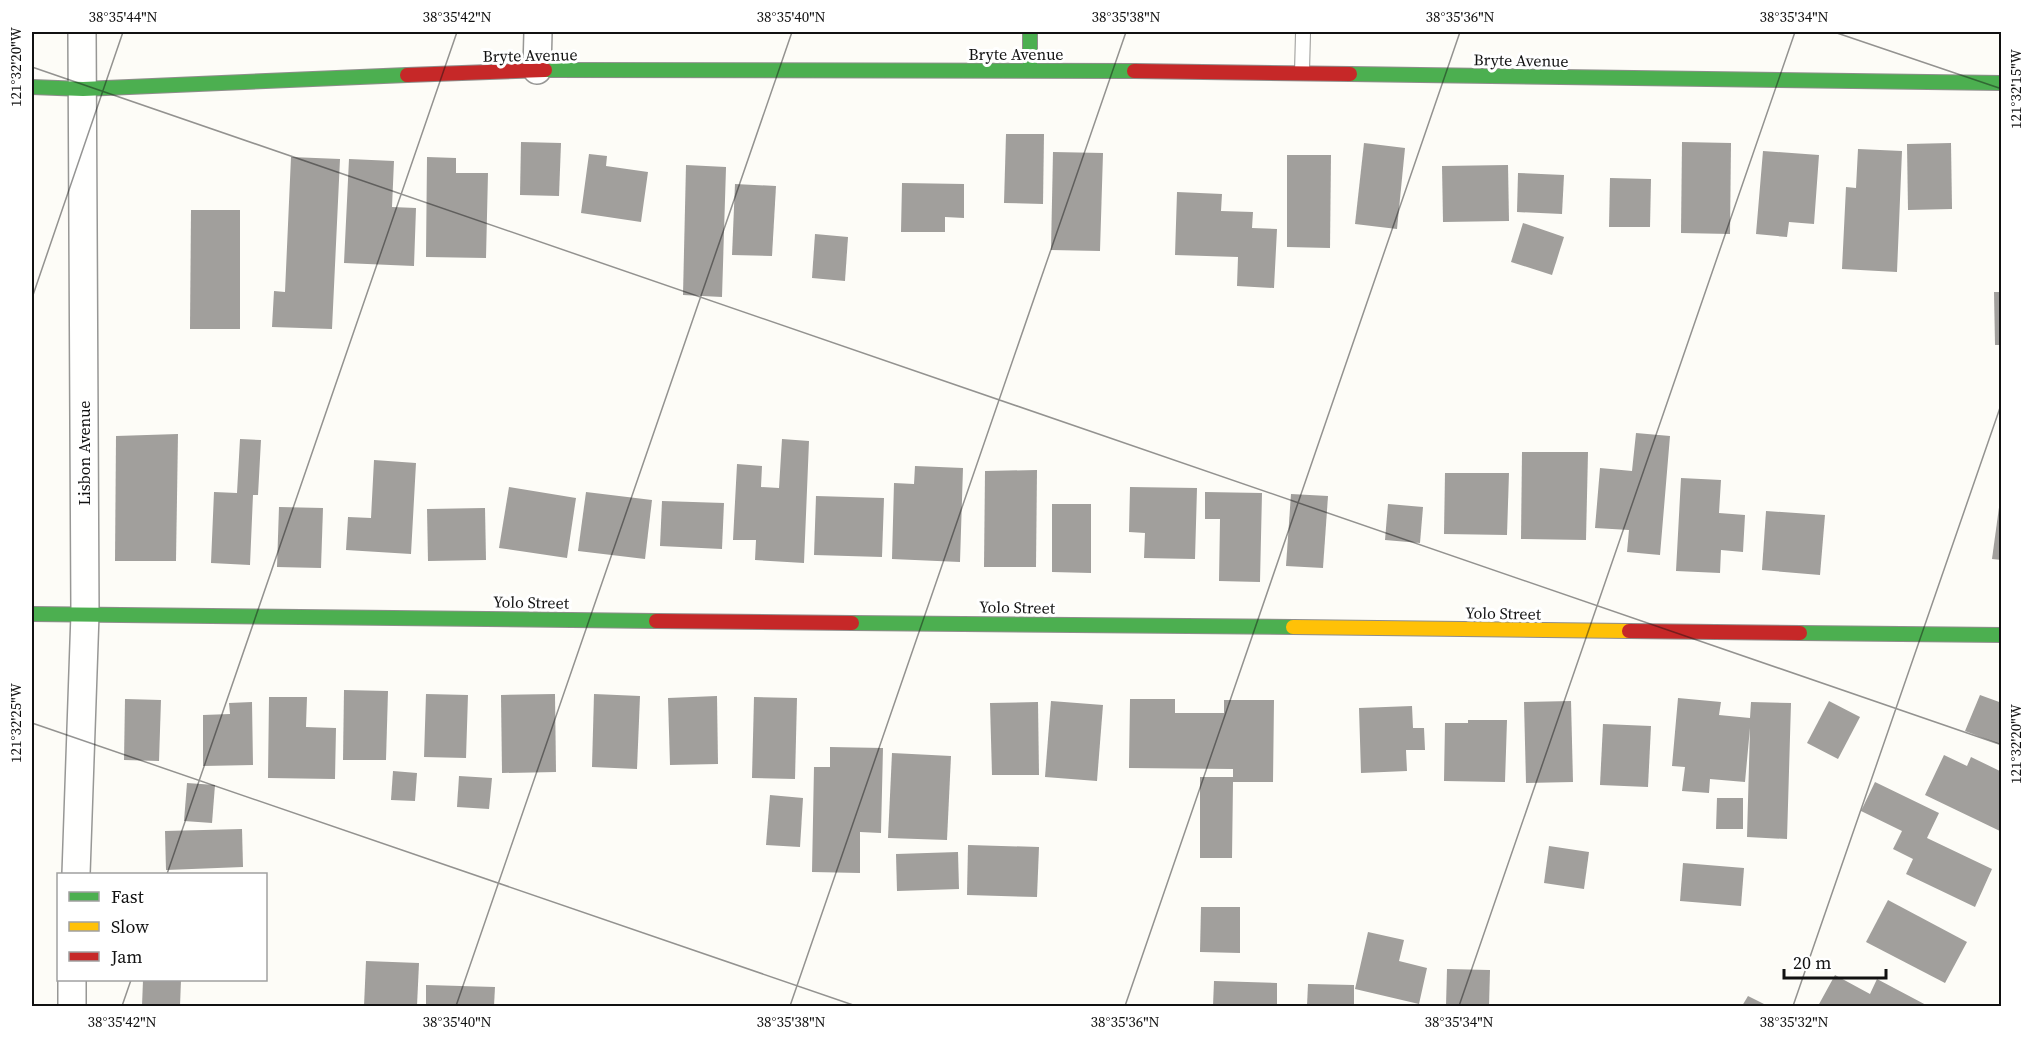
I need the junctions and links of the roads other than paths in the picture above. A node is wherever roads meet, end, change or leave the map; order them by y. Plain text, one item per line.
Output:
1 (82, 32) edge
2 (538, 32) edge
3 (1030, 32) edge
4 (1303, 32) edge
5 (537, 70) junction
6 (1030, 70) junction
7 (1302, 73) junction
8 (2001, 83) edge
9 (32, 87) edge
10 (83, 89) junction
11 (32, 614) edge
12 (85, 614) junction
13 (2001, 635) edge
14 (76, 873) edge
15 (72, 981) edge
16 (72, 1006) edge

1 - 10 street, Lisbon Avenue
2 - 5 street
3 - 6 street
4 - 7 lane
5 - 6 street, Bryte Avenue
5 - 10 street, Bryte Avenue
6 - 7 street, Bryte Avenue
7 - 8 street, Bryte Avenue
9 - 10 street, Bryte Avenue
10 - 12 street, Lisbon Avenue
11 - 12 street, Yolo Street
12 - 13 street, Yolo Street
12 - 14 street, Lisbon Avenue
15 - 16 street

